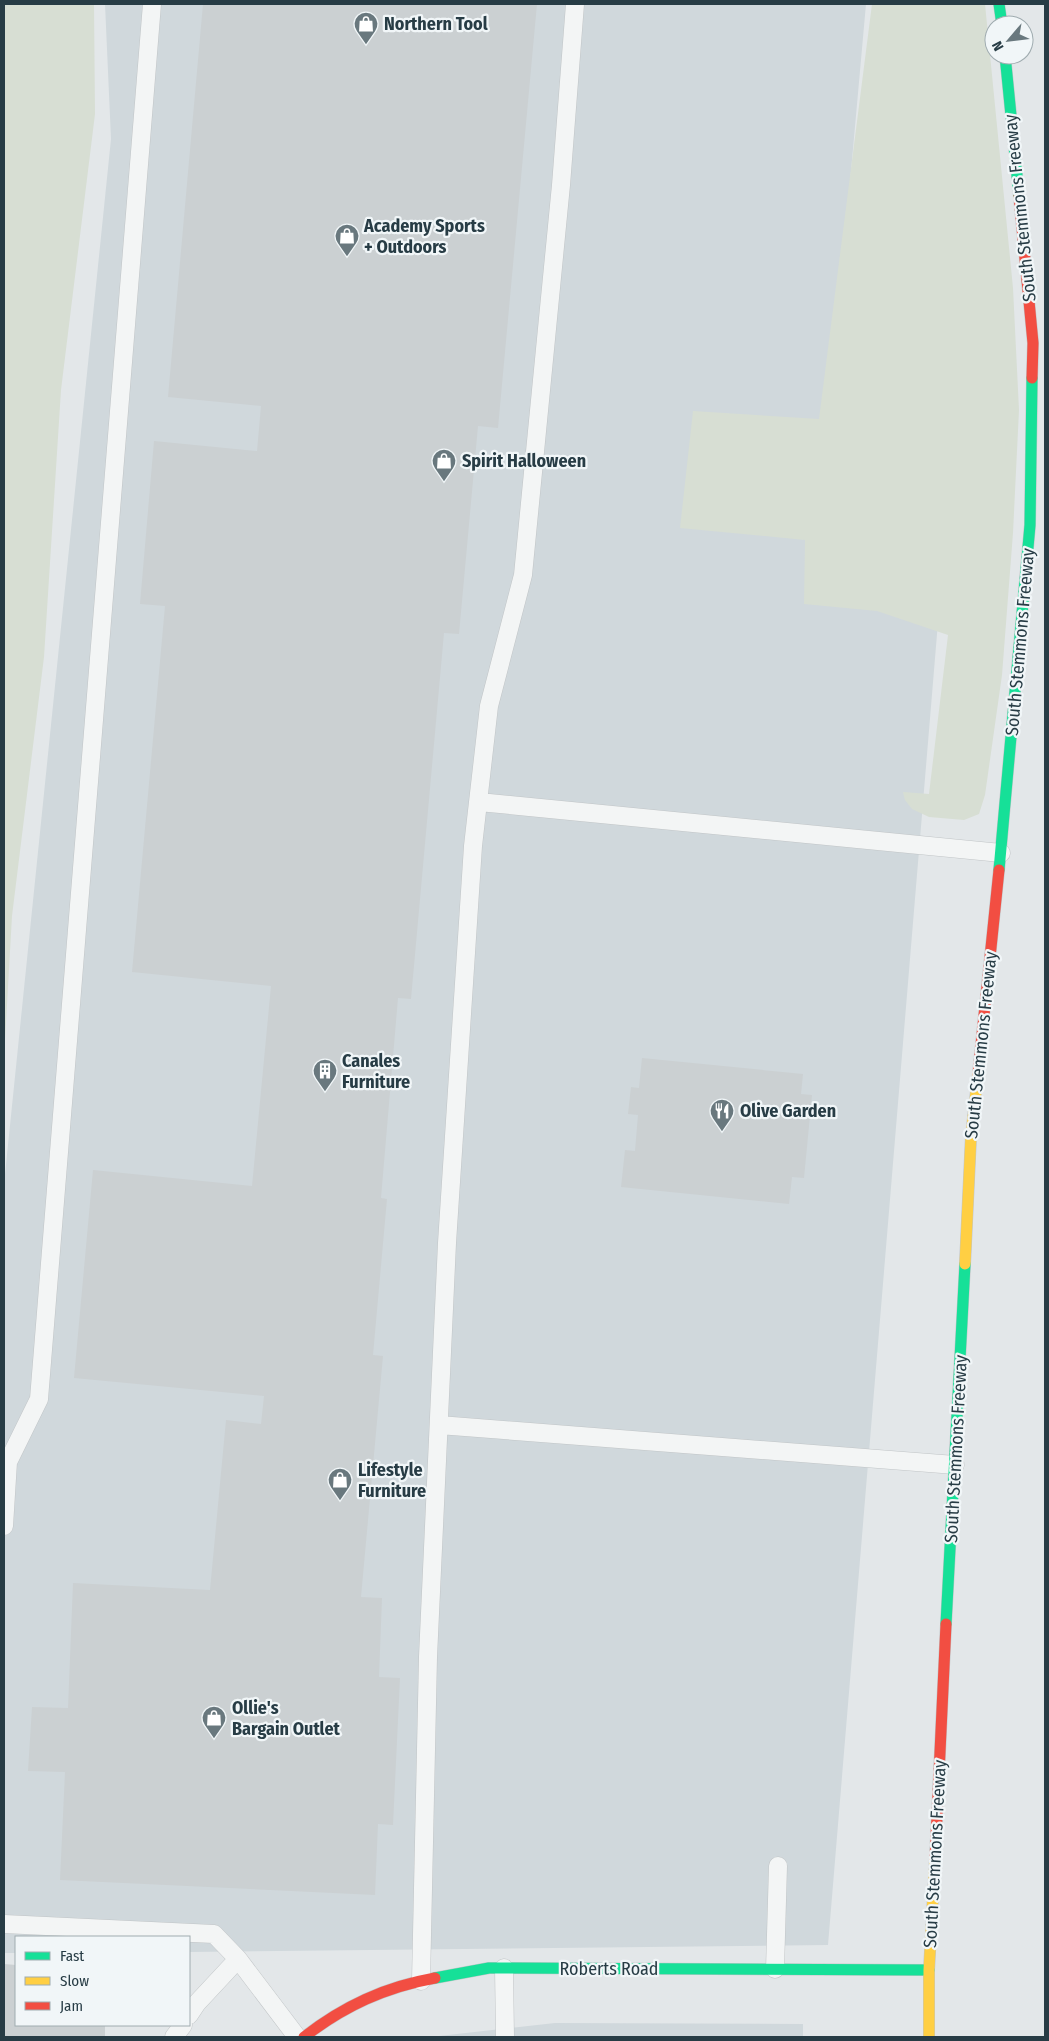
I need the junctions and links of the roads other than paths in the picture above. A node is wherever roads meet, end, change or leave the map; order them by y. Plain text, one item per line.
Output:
1 (152, 4) edge
2 (575, 4) edge
3 (1005, 65) edge
4 (479, 802) junction
5 (1000, 853) junction
6 (439, 1425) junction
7 (955, 1465) junction
8 (4, 1526) edge
9 (778, 1866) dead end
10 (4, 1924) edge
11 (238, 1959) junction
12 (504, 1968) junction
13 (775, 1969) junction
14 (930, 1970) junction
15 (421, 1981) junction
16 (190, 2014) edge
17 (182, 2026) edge
18 (174, 2037) edge
19 (297, 2037) edge
20 (304, 2037) edge
21 (505, 2037) edge
22 (929, 2037) edge

1 - 8 lane
2 - 4 lane
3 - 5 main road, South Stemmons Freeway
4 - 5 lane
4 - 6 lane
5 - 7 main road, South Stemmons Freeway
6 - 7 lane
6 - 15 lane
7 - 14 main road, South Stemmons Freeway
9 - 13 lane
10 - 11 lane
11 - 16 lane
11 - 19 lane
12 - 13 main road, Roberts Road
12 - 15 main road, Roberts Road
12 - 21 lane
13 - 14 main road, Roberts Road
14 - 22 main road, South Stemmons Freeway
15 - 20 main road, Roberts Road
17 - 18 lane

